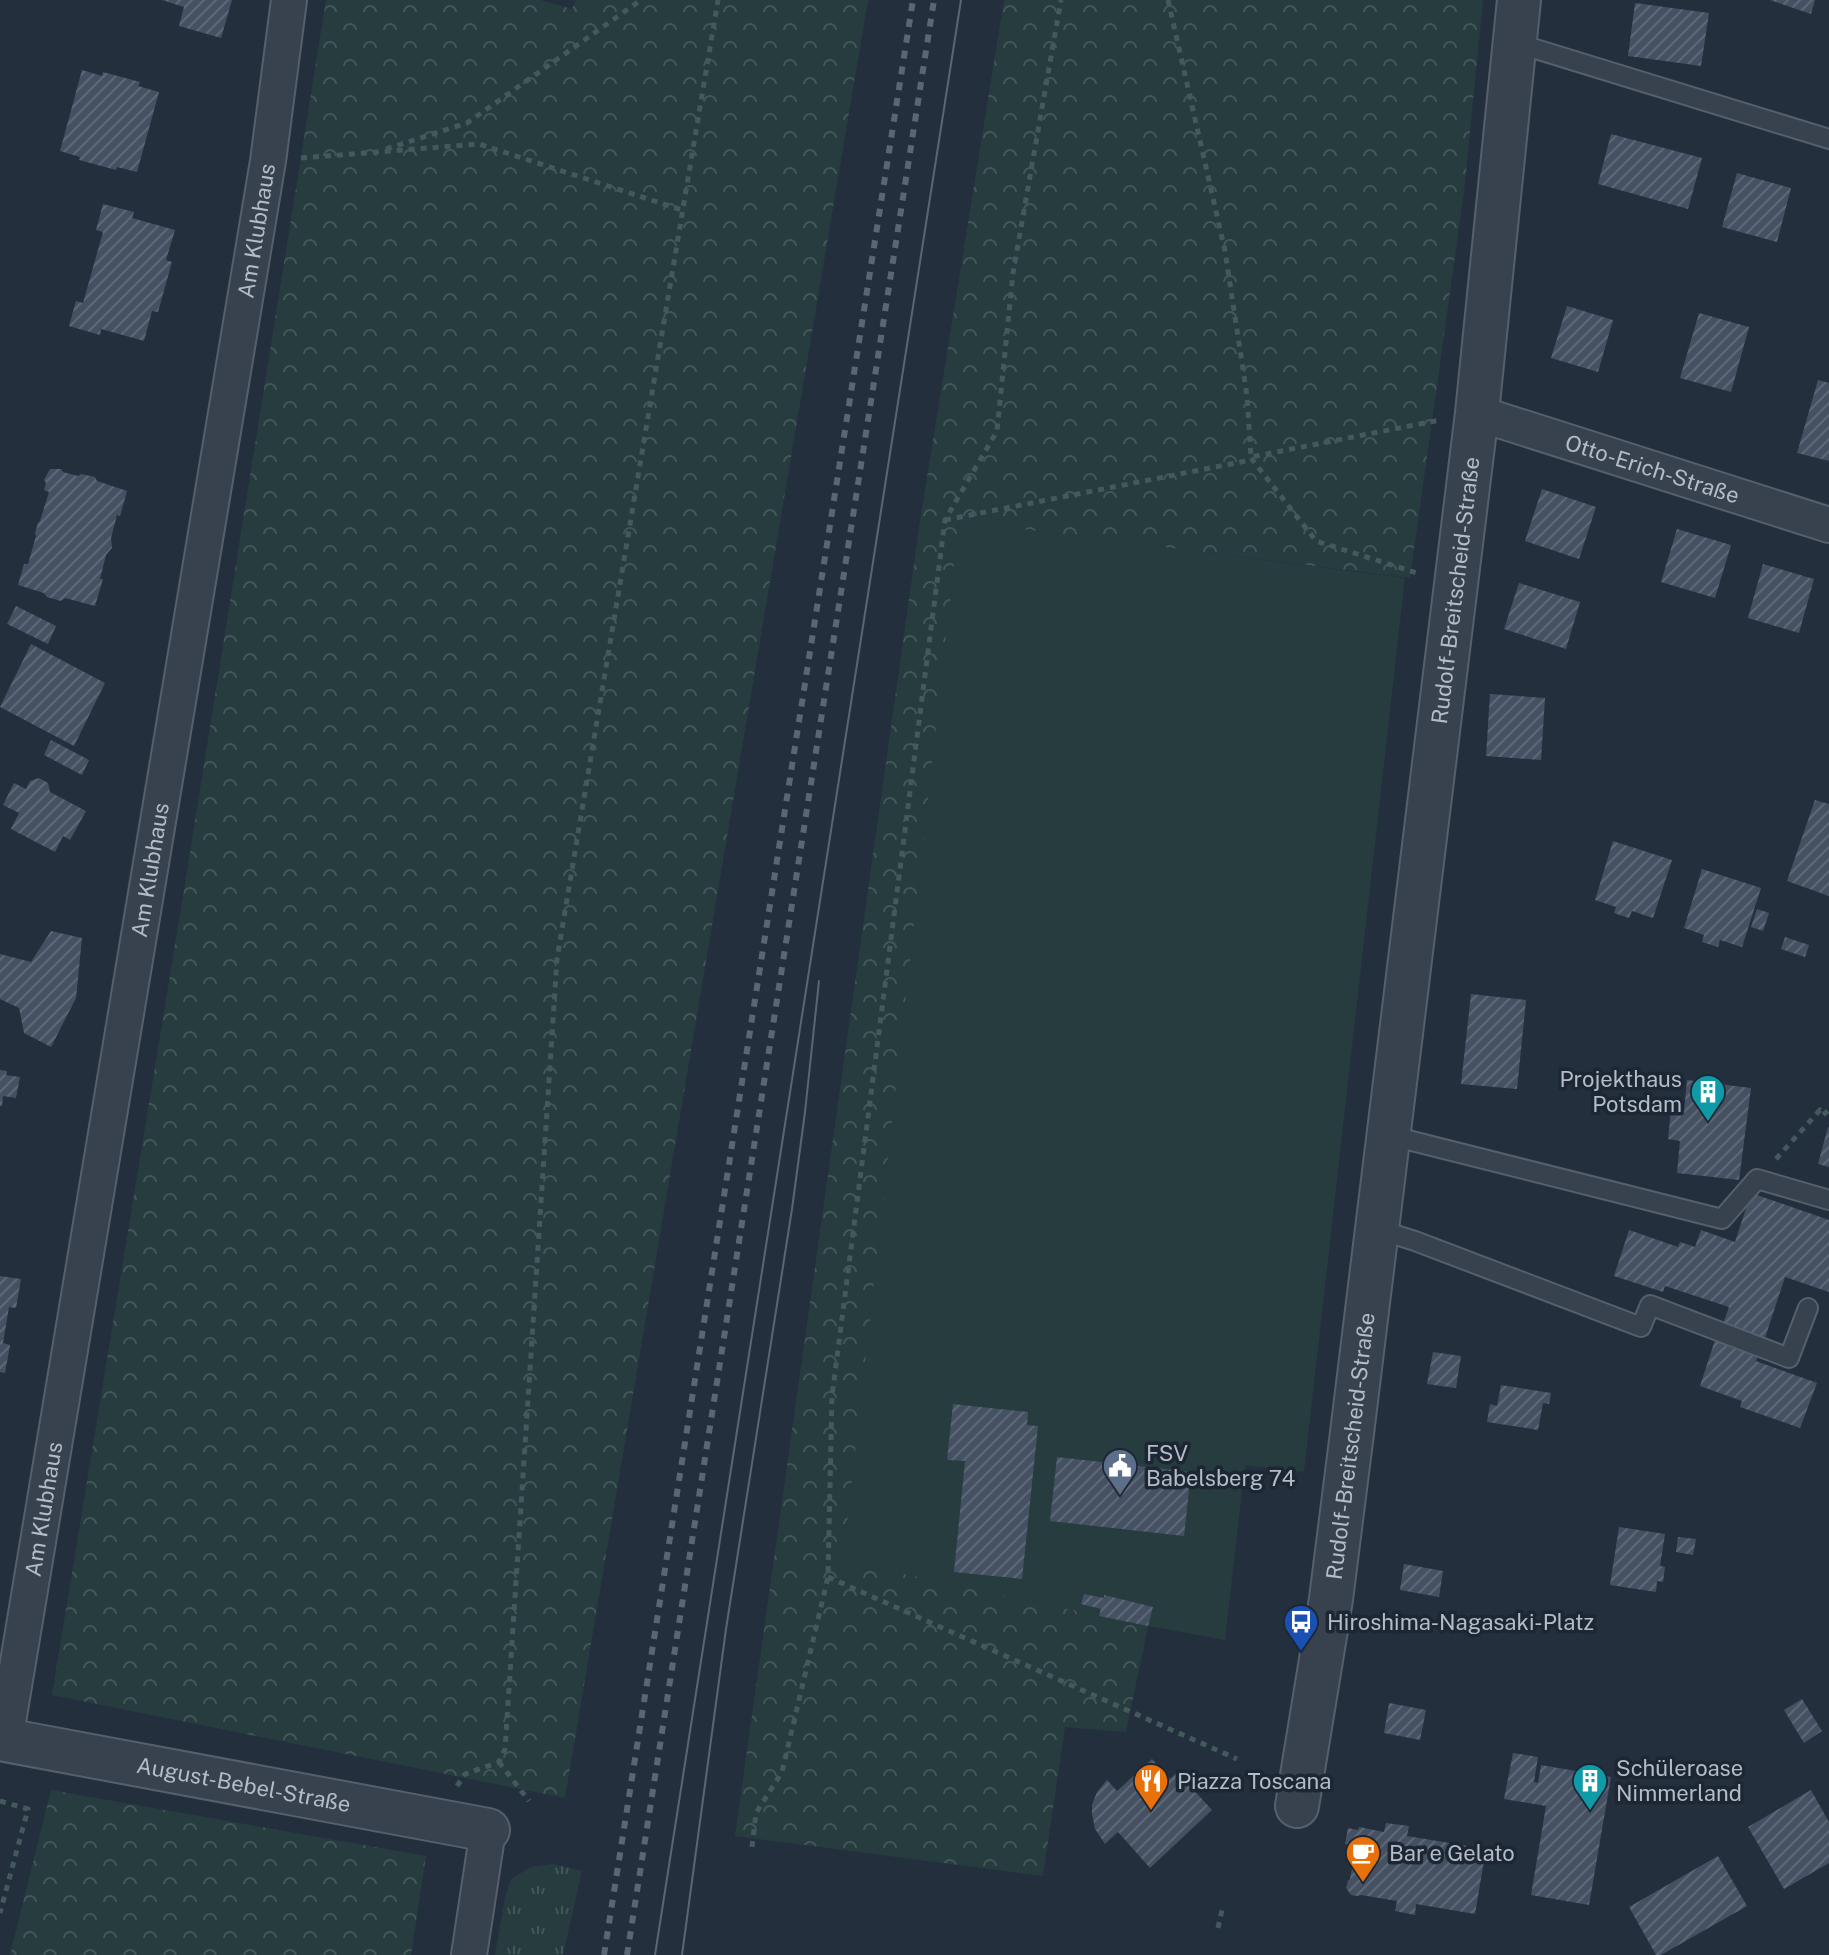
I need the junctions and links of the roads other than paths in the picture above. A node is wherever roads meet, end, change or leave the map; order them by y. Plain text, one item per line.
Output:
1 (289, 0) edge
2 (1519, 0) edge
3 (1516, 43) junction
4 (1829, 139) edge
5 (1477, 413) junction
6 (1829, 525) edge
7 (1407, 1140) junction
8 (1829, 1200) edge
9 (1396, 1235) junction
10 (1808, 1308) dead end
11 (2, 1745) edge
12 (1297, 1806) dead end
13 (488, 1830) joint
14 (469, 1955) edge

1 - 11 street, Am Klubhaus
2 - 3 street, Rudolf-Breitscheid-Straße
3 - 4 lane
3 - 5 street, Rudolf-Breitscheid-Straße
5 - 6 street, Otto-Erich-Straße
5 - 7 street, Rudolf-Breitscheid-Straße
7 - 8 lane
7 - 9 street, Rudolf-Breitscheid-Straße
9 - 10 lane
9 - 12 street, Rudolf-Breitscheid-Straße
11 - 13 street, August-Bebel-Straße
13 - 14 street

